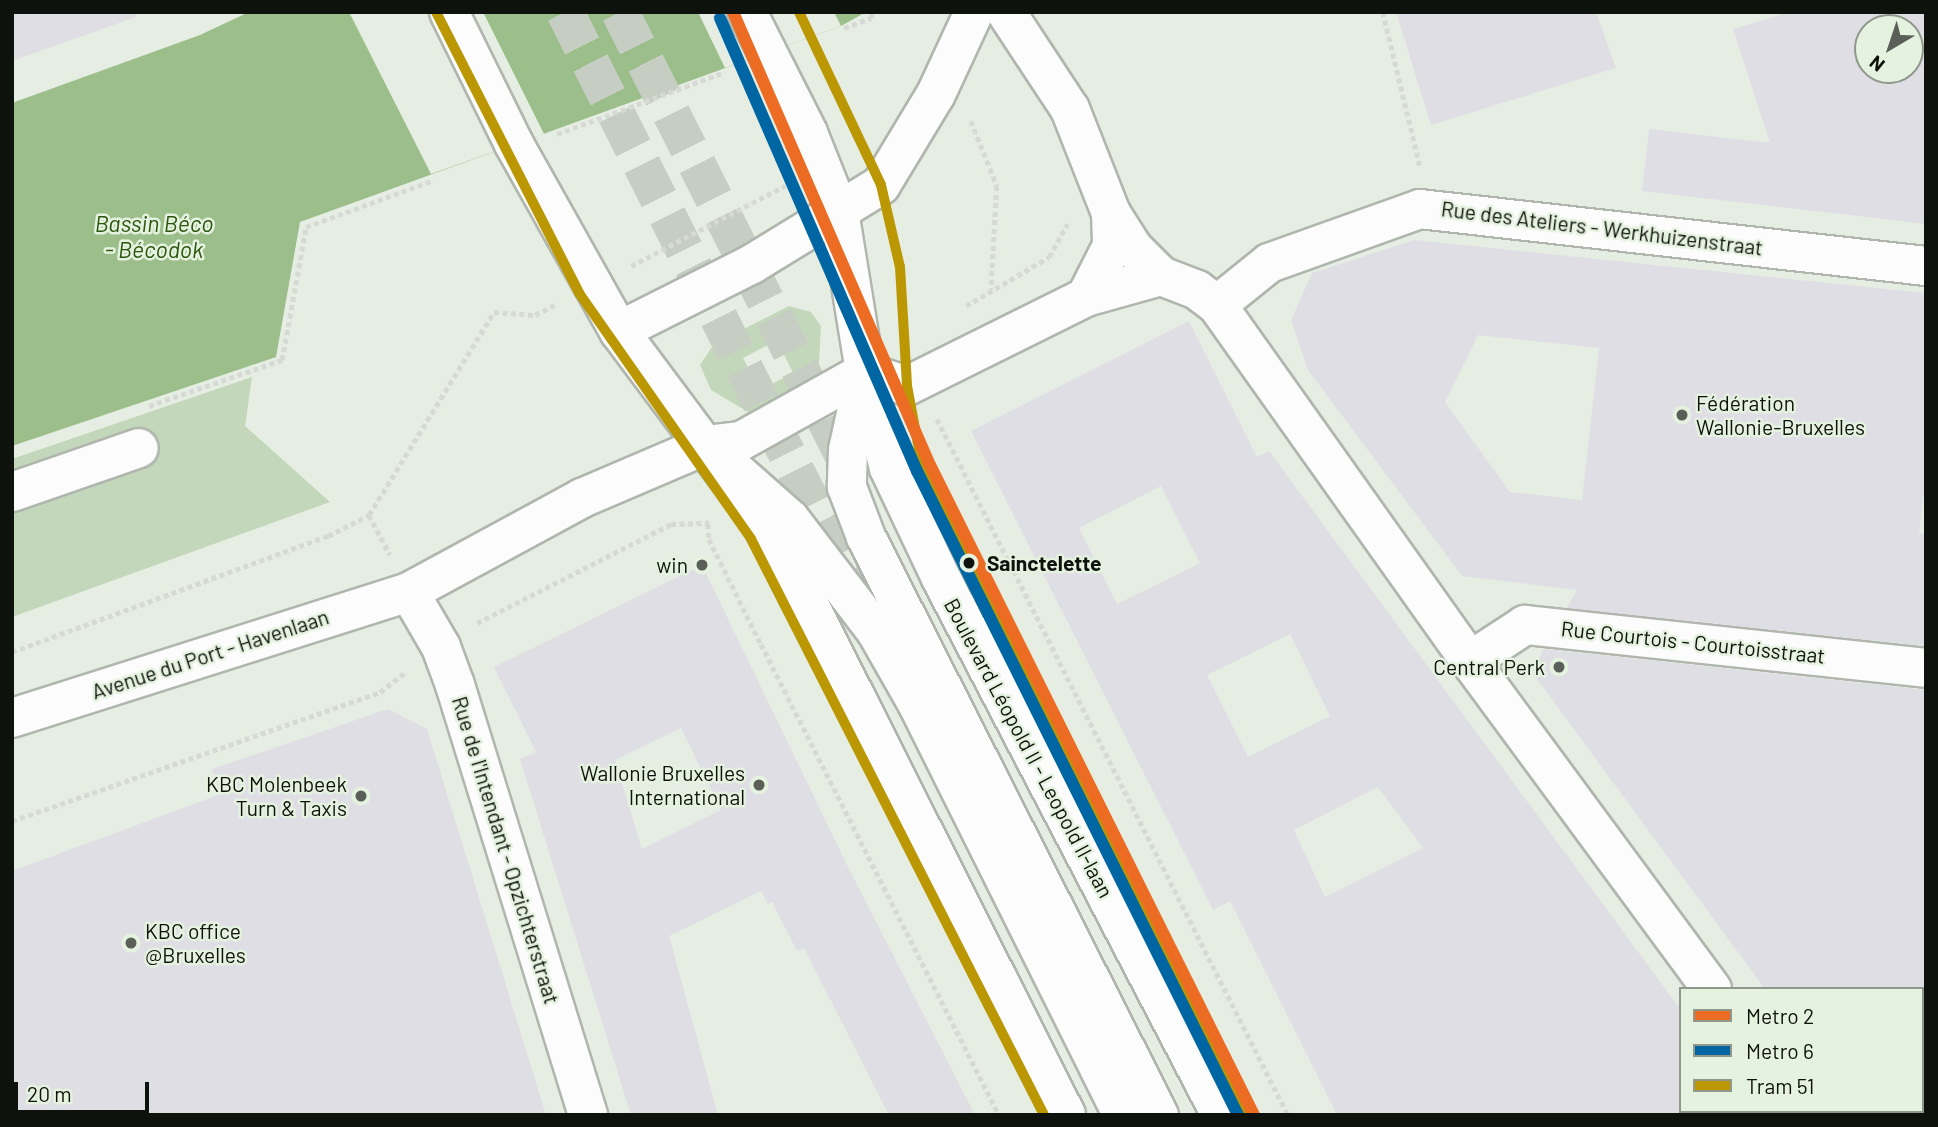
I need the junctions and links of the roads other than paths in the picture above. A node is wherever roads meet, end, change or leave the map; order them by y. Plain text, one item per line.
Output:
1 (449, 12) edge
2 (747, 12) edge
3 (974, 12) edge
4 (1006, 12) edge
5 (839, 211) junction
6 (1111, 213) junction
7 (1926, 266) edge
8 (1161, 276) junction
9 (1086, 297) junction
10 (1217, 305) junction
11 (619, 331) junction
12 (865, 372) junction
13 (706, 445) junction
14 (139, 448) dead end
15 (12, 492) edge
16 (409, 592) junction
17 (1470, 661) junction
18 (1926, 668) edge
19 (12, 718) edge
20 (1711, 987) edge
21 (588, 1115) edge
22 (1066, 1115) edge
23 (1122, 1115) edge
24 (1159, 1115) edge
25 (1221, 1115) edge

1 - 11 main road
2 - 5 main road, Boulevard Léopold II - Leopold II-laan
3 - 5 main road
4 - 6 main road
5 - 11 main road
5 - 12 main road, Boulevard Léopold II - Leopold II-laan
6 - 8 main road
6 - 9 main road
7 - 10 main road, Rue des Ateliers - Werkhuizenstraat
8 - 9 main road
8 - 10 main road
9 - 12 main road
10 - 17 main road
11 - 13 main road
12 - 13 main road, Avenue du Port - Havenlaan
12 - 24 main road
12 - 25 main road, Boulevard Léopold II - Leopold II-laan
13 - 16 main road, Avenue du Port - Havenlaan
13 - 22 main road
13 - 23 main road
14 - 15 main road
16 - 19 main road, Avenue du Port - Havenlaan
16 - 21 main road, Rue de l'Intendant - Opzichterstraat
17 - 18 main road, Rue Courtois - Courtoisstraat
17 - 20 main road

